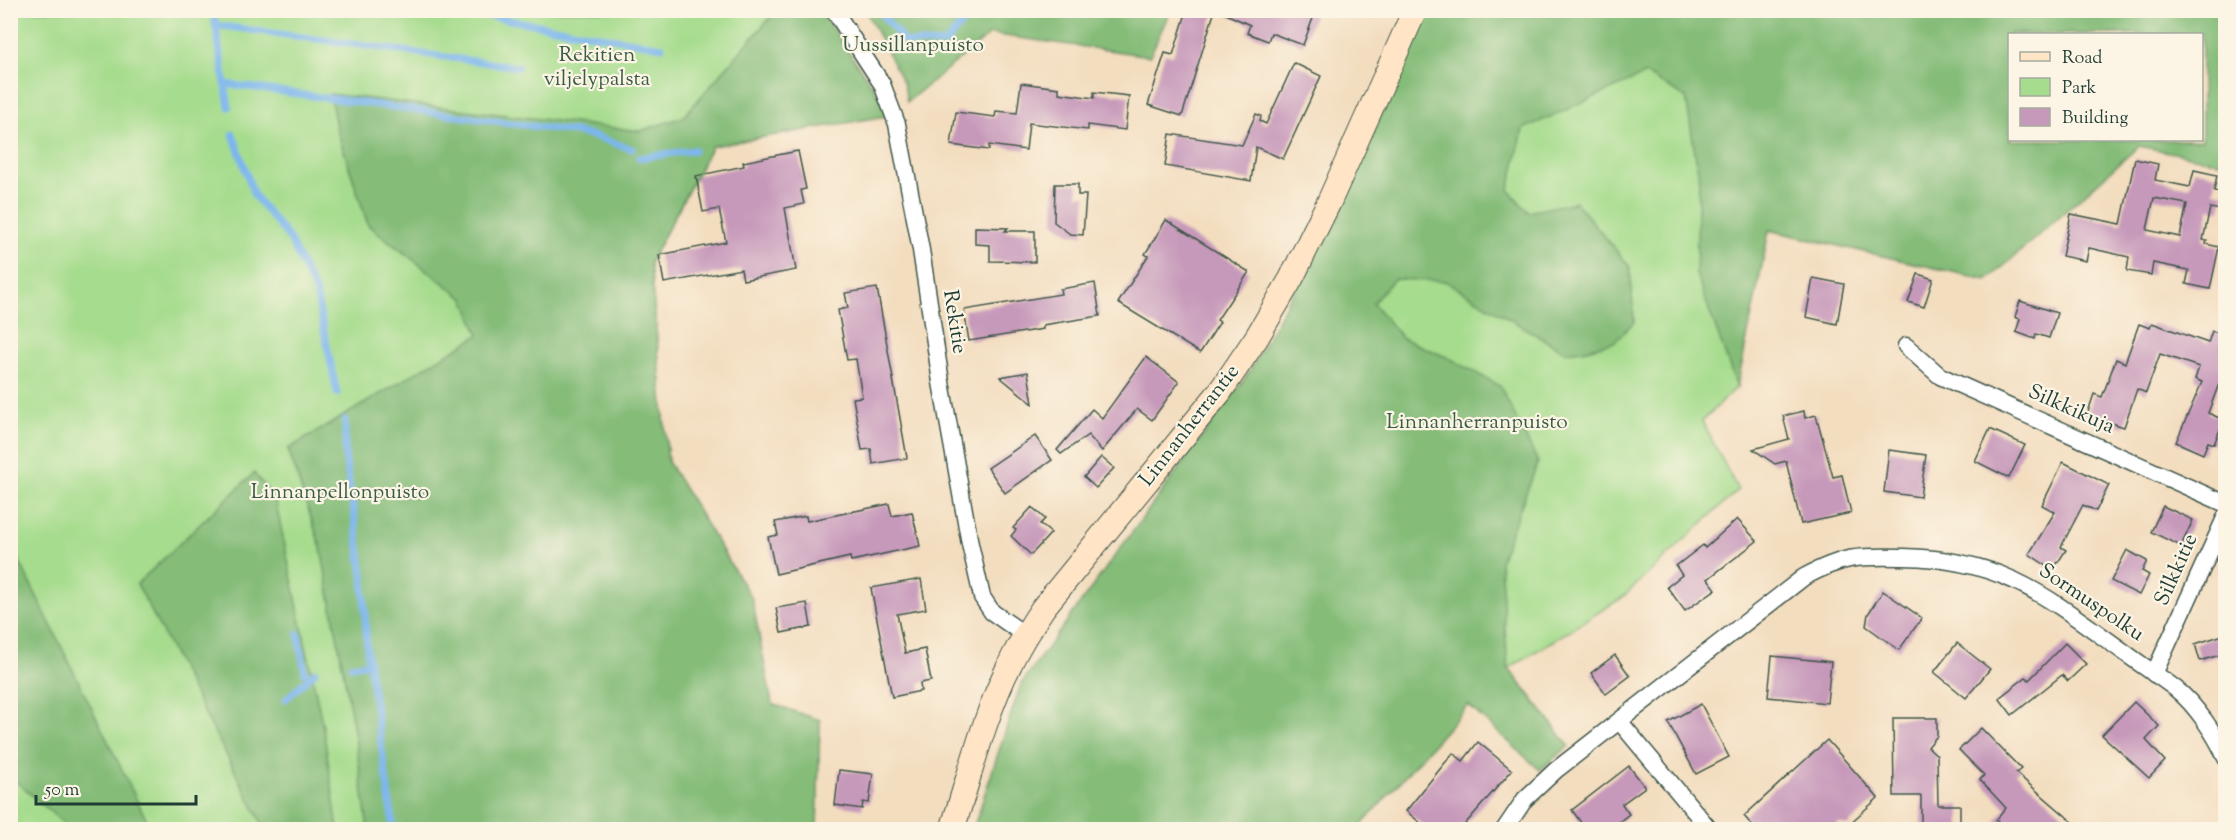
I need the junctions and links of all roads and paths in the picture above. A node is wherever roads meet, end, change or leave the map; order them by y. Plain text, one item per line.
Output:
1 (834, 10) edge
2 (1415, 10) edge
3 (1905, 346) dead end
4 (2226, 504) edge
5 (2226, 516) edge
6 (1025, 635) junction
7 (2154, 674) junction
8 (1620, 722) junction
9 (2226, 758) edge
10 (952, 830) edge
11 (1504, 830) edge
12 (1710, 830) edge

1 - 6 street, Rekitie
2 - 6 street, Linnanherrantie
3 - 4 street, Silkkikuja
5 - 7 street, Silkkitie
6 - 10 street, Linnanherrantie
7 - 8 street, Sormuspolku
7 - 9 street, Sormuspolku
8 - 11 street, Sormuspolku
8 - 12 street

